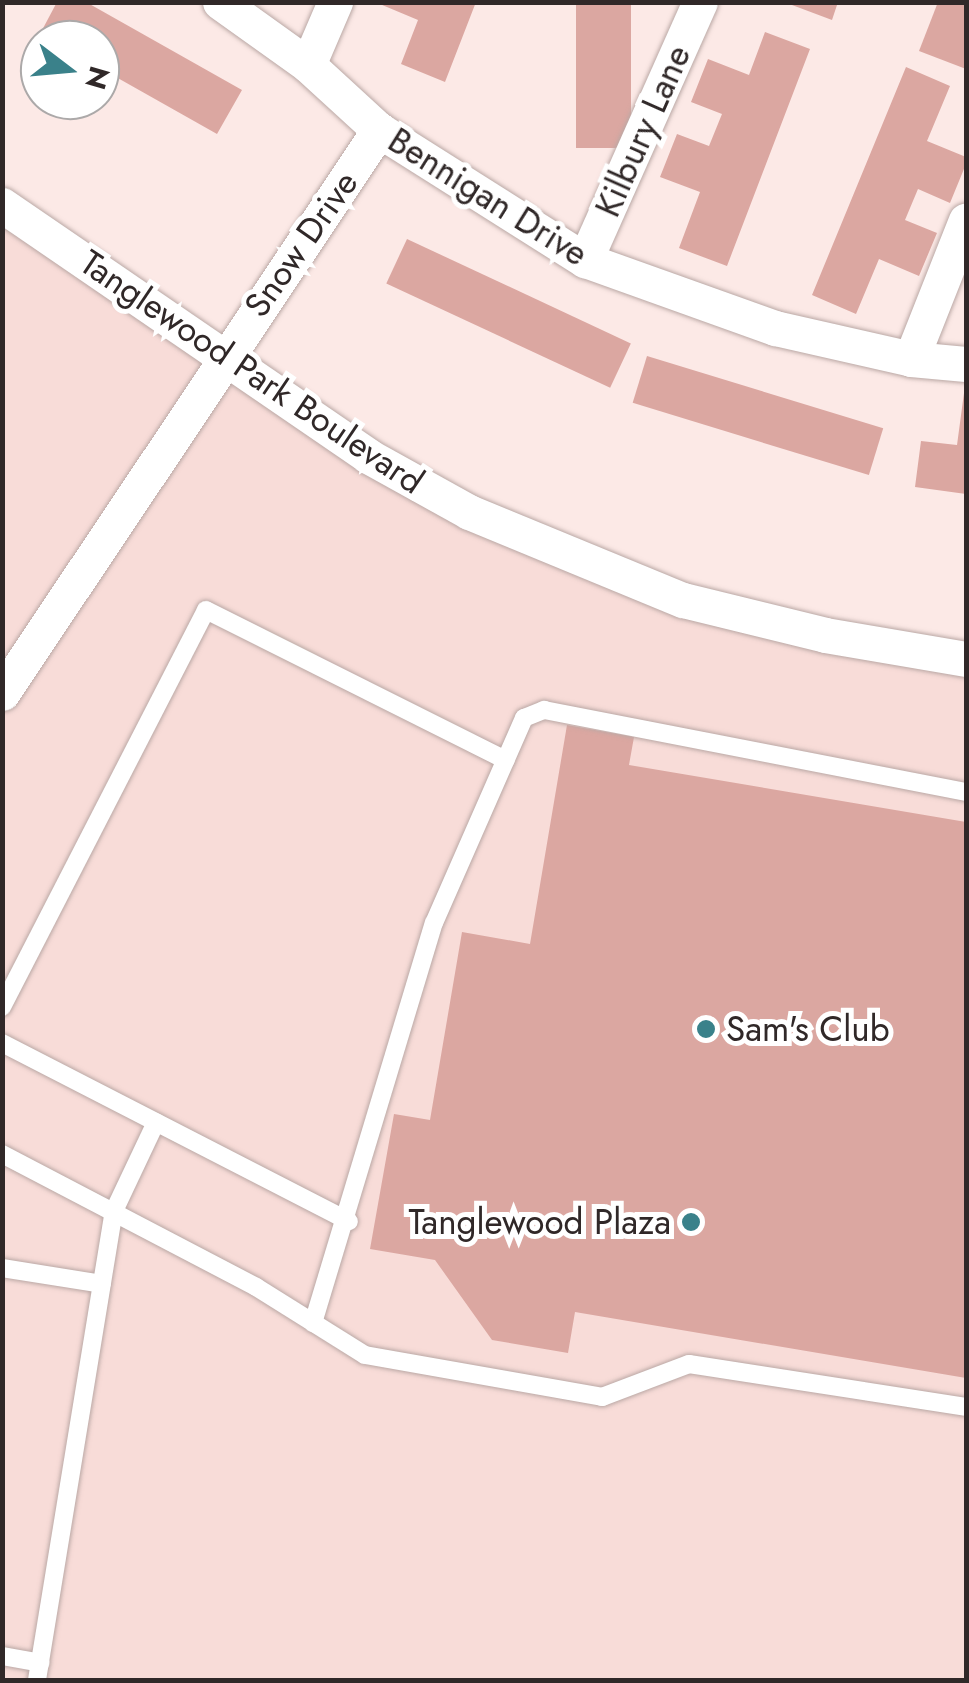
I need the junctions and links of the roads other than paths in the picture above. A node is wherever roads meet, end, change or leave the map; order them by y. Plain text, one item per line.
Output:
1 (220, 2) edge
2 (334, 2) edge
3 (700, 2) edge
4 (308, 64) junction
5 (379, 130) junction
6 (2, 205) edge
7 (966, 220) edge
8 (586, 260) junction
9 (222, 357) junction
10 (911, 359) junction
11 (966, 364) edge
12 (966, 659) edge
13 (2, 693) edge
14 (506, 760) junction
15 (966, 792) edge
16 (2, 1007) edge
17 (2, 1043) edge
18 (156, 1122) junction
19 (2, 1154) edge
20 (114, 1211) junction
21 (349, 1220) junction
22 (2, 1268) edge
23 (102, 1284) junction
24 (313, 1323) junction
25 (966, 1407) edge
26 (2, 1656) edge
27 (39, 1672) edge

1 - 4 street, Bennigan Drive
2 - 4 street
3 - 8 street, Kilbury Lane
4 - 5 street, Bennigan Drive
5 - 8 street, Bennigan Drive
5 - 9 street, Snow Drive
6 - 9 street, Tanglewood Park Boulevard
7 - 10 street
8 - 10 street, Bennigan Drive
9 - 12 street, Tanglewood Park Boulevard
9 - 13 street, Snow Drive
10 - 11 street, Bennigan Drive
14 - 15 lane
14 - 16 lane
14 - 21 lane
17 - 18 lane
18 - 20 lane
18 - 21 lane
19 - 20 lane
20 - 23 lane
20 - 24 lane
21 - 24 lane
22 - 23 lane
23 - 27 lane
24 - 25 lane
26 - 27 lane

